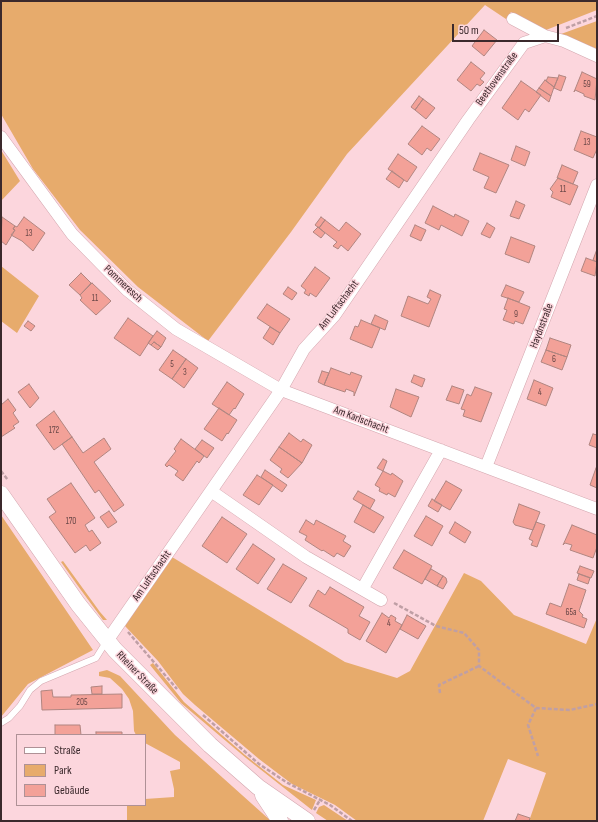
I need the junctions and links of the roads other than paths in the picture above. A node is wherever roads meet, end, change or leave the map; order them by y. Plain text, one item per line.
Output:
1 (512, 19) dead end
2 (545, 36) junction
3 (597, 56) edge
4 (468, 120) joint
5 (1, 137) edge
6 (597, 185) edge
7 (281, 390) junction
8 (441, 450) junction
9 (486, 467) junction
10 (211, 491) junction
11 (1, 494) edge
12 (597, 509) edge
13 (363, 588) junction
14 (382, 600) road end
15 (107, 641) junction
16 (1, 723) edge
17 (258, 787) junction
18 (280, 821) edge
19 (306, 821) edge

1 - 2 street
2 - 3 street
2 - 4 street, Beethovenstraße
4 - 7 street, Am Luftschacht
5 - 7 street, Pommeresch
6 - 9 street, Haydnstraße
7 - 8 street, Am Karlschacht
7 - 10 street, Am Luftschacht
8 - 9 street, Am Karlschacht
8 - 13 street
9 - 12 street, Am Karlschacht
10 - 13 street
10 - 15 street, Am Luftschacht
11 - 15 main road, Rheiner Straße
13 - 14 street
15 - 16 lane
15 - 17 main road, Rheiner Straße
17 - 18 main road
17 - 19 main road, Rheiner Straße

